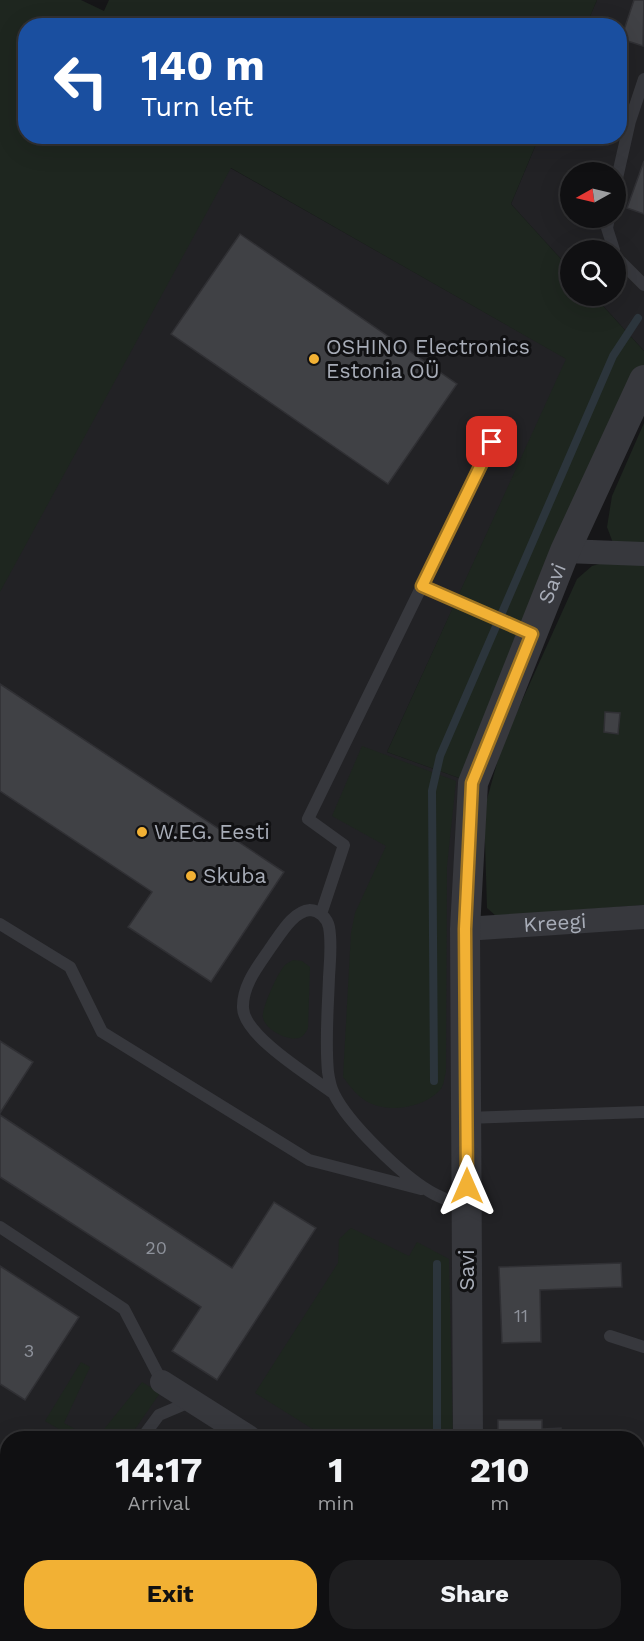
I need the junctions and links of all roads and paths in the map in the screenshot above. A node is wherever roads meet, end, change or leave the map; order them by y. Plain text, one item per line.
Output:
1 (644, 79) edge
2 (627, 134) edge
3 (625, 144) edge
4 (621, 162) edge
5 (626, 267) edge
6 (644, 285) edge
7 (644, 380) edge
8 (502, 422) dead end
9 (565, 551) junction
10 (644, 554) edge
11 (422, 586) junction
12 (521, 629) junction
13 (321, 914) junction
14 (644, 917) edge
15 (0, 924) edge
16 (465, 929) junction
17 (333, 1093) junction
18 (644, 1112) edge
19 (466, 1118) junction
20 (428, 1191) junction
21 (467, 1209) junction
22 (0, 1227) edge
23 (610, 1336) dead end
24 (644, 1347) edge
25 (162, 1382) joint
26 (192, 1401) junction
27 (147, 1431) edge
28 (239, 1431) edge
29 (468, 1431) edge

1 - 2 lane
3 - 4 lane
5 - 6 lane
7 - 9 street, Savi
8 - 11 lane
9 - 10 street
9 - 12 street, Savi
11 - 12 lane
11 - 13 lane
12 - 16 street, Savi
13 - 17 lane
13 - 17 lane
14 - 16 street, Kreegi
15 - 20 lane
16 - 19 street, Savi
17 - 20 lane
18 - 19 lane
19 - 21 street, Savi
20 - 21 lane
21 - 29 street, Savi
22 - 25 lane
23 - 24 lane
25 - 26 street
26 - 27 lane
26 - 28 street

